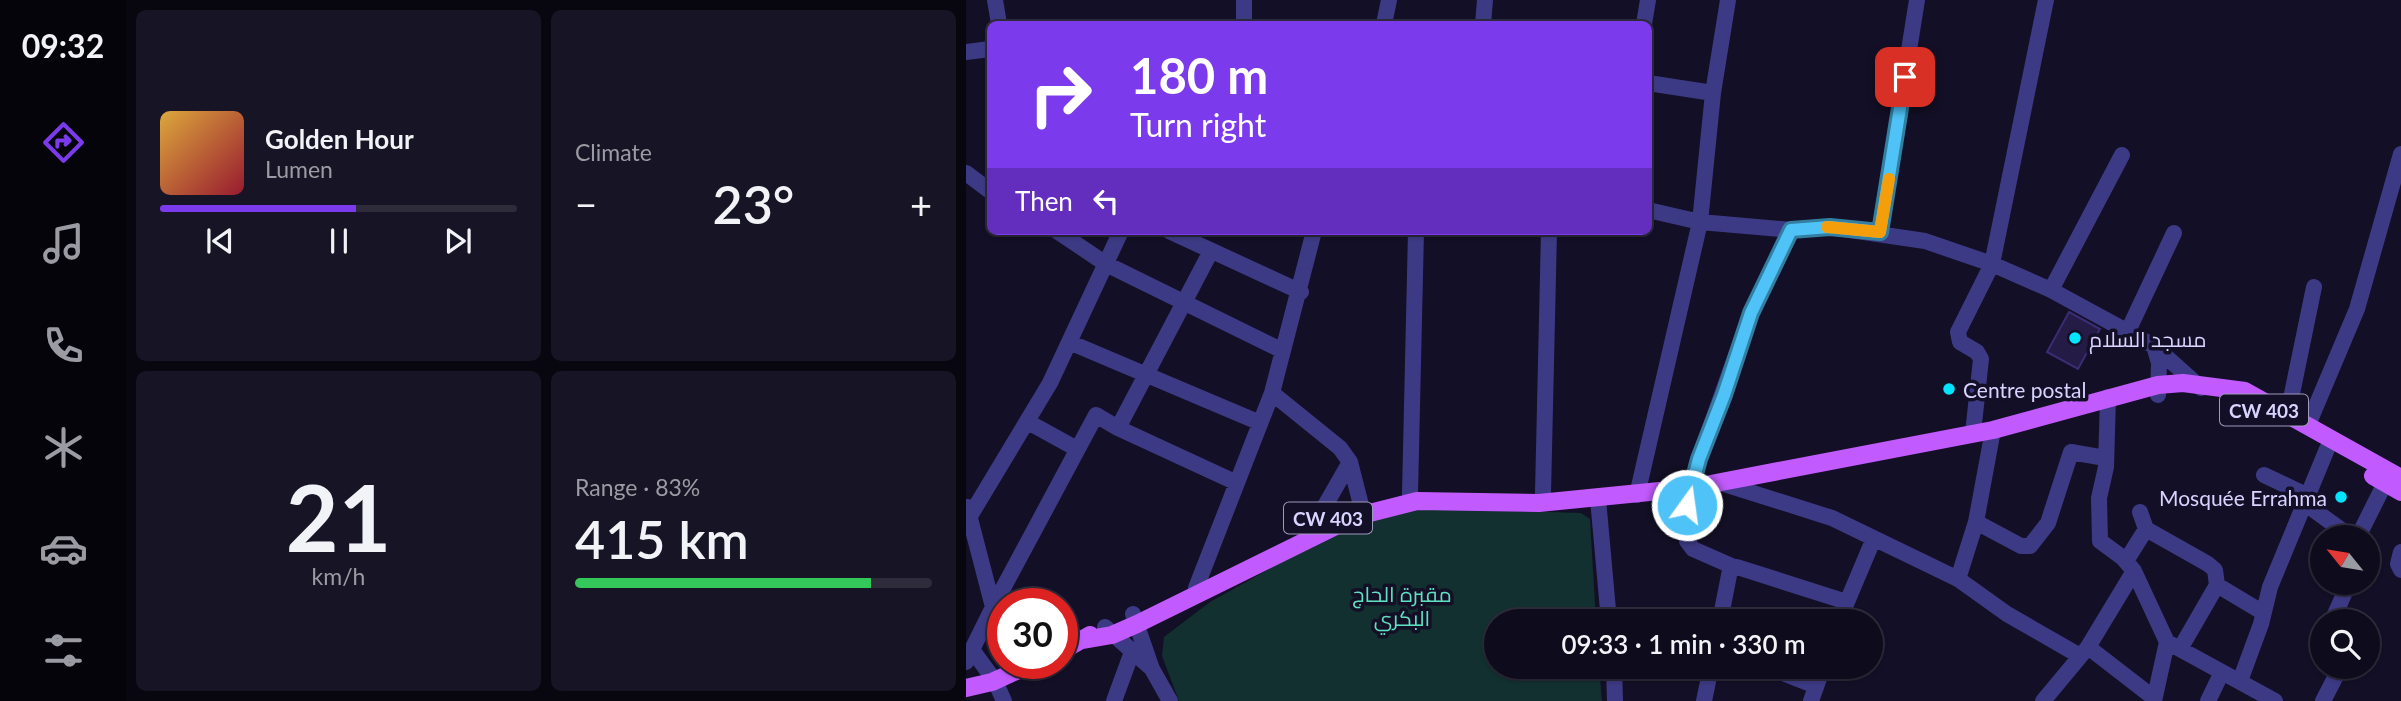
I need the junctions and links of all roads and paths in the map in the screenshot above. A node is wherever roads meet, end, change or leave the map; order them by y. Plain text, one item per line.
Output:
1 (995, 0) edge
2 (1244, 0) edge
3 (1389, 0) edge
4 (1485, 0) edge
5 (1648, 0) edge
6 (1728, 0) edge
7 (1917, 0) edge
8 (2046, 0) edge
9 (998, 21) edge
10 (1244, 21) edge
11 (1385, 21) edge
12 (1483, 21) edge
13 (1644, 21) edge
14 (987, 49) edge
15 (966, 52) edge
16 (1652, 84) edge
17 (1713, 93) junction
18 (2122, 155) dead end
19 (2401, 155) edge
20 (967, 177) edge
21 (987, 189) edge
22 (1652, 211) edge
23 (1700, 222) junction
24 (1791, 230) junction
25 (1880, 232) junction
26 (2174, 233) dead end
27 (1063, 235) edge
28 (1119, 235) edge
29 (1177, 235) edge
30 (1313, 235) edge
31 (1416, 235) edge
32 (1549, 235) edge
33 (1211, 251) junction
34 (1106, 264) junction
35 (1992, 264) junction
36 (2314, 287) dead end
37 (2051, 290) junction
38 (1301, 292) junction
39 (1183, 303) junction
40 (2128, 331) junction
41 (1069, 342) junction
42 (2154, 346) junction
43 (1283, 351) junction
44 (1147, 374) junction
45 (2202, 388) junction
46 (2158, 390) junction
47 (1272, 393) junction
48 (2108, 397) junction
49 (2288, 413) junction
50 (1028, 422) junction
51 (1258, 422) junction
52 (2308, 425) junction
53 (1118, 428) junction
54 (1993, 430) junction
55 (1973, 433) junction
56 (1077, 449) junction
57 (2327, 449) junction
58 (2105, 458) junction
59 (1350, 462) junction
60 (2264, 475) dead end
61 (1716, 481) junction
62 (1237, 483) junction
63 (2396, 484) edge
64 (1690, 488) junction
65 (1410, 494) junction
66 (1543, 494) junction
67 (1637, 495) junction
68 (1598, 499) junction
69 (2304, 499) junction
70 (1362, 505) junction
71 (968, 510) edge
72 (2140, 512) dead end
73 (1976, 522) junction
74 (1314, 525) junction
75 (2336, 525) edge
76 (2367, 525) edge
77 (2146, 529) junction
78 (1874, 538) junction
79 (2401, 552) edge
80 (973, 553) edge
81 (2130, 566) junction
82 (1734, 567) junction
83 (2401, 570) edge
84 (1958, 579) junction
85 (2217, 585) junction
86 (1003, 588) edge
87 (1195, 588) junction
88 (987, 591) edge
89 (1847, 602) junction
90 (1608, 609) edge
91 (1722, 609) edge
92 (1844, 609) edge
93 (2262, 612) junction
94 (1135, 619) junction
95 (987, 620) edge
96 (1108, 631) junction
97 (1078, 643) edge
98 (2174, 645) junction
99 (2084, 651) junction
100 (1132, 652) junction
101 (969, 657) edge
102 (1152, 669) junction
103 (2222, 672) junction
104 (998, 679) edge
105 (1614, 679) edge
106 (1709, 679) edge
107 (1787, 679) edge
108 (2334, 679) edge
109 (993, 681) junction
110 (2240, 681) junction
111 (966, 688) edge
112 (1813, 694) edge
113 (966, 699) edge
114 (1168, 699) edge
115 (2154, 700) edge
116 (1004, 701) edge
117 (1114, 701) edge
118 (1615, 701) edge
119 (1704, 701) edge
120 (2043, 701) edge
121 (2208, 701) edge
122 (2274, 701) edge
123 (2323, 701) edge

1 - 9 street
2 - 10 street
3 - 11 street
4 - 12 street
5 - 13 street
6 - 17 street
7 - 25 street
8 - 35 street
14 - 15 street
16 - 17 street
17 - 23 street
18 - 37 street
19 - 52 street
20 - 21 street
22 - 23 street
23 - 24 street
23 - 67 street
24 - 25 street
24 - 64 street
25 - 35 street
26 - 40 street
27 - 34 street
28 - 34 street
29 - 33 street
30 - 38 street
31 - 65 street
32 - 66 street
33 - 38 street
33 - 39 street
34 - 39 street
34 - 41 street
35 - 37 street
35 - 55 street
36 - 49 street
37 - 40 street
38 - 43 street
39 - 43 street
39 - 44 street
40 - 42 street
41 - 44 street
41 - 50 street
42 - 45 street
42 - 46 street
43 - 47 street
44 - 51 street
44 - 53 street
45 - 46 main road, CW 403
45 - 49 main road, CW 403
45 - 57 main road, CW 403
46 - 48 main road, CW 403
47 - 51 street
47 - 59 street
48 - 54 main road, CW 403
48 - 58 street
49 - 52 main road, CW 403
50 - 56 street
50 - 71 street
51 - 62 street
52 - 63 main road, CW 403
53 - 56 street
53 - 62 street
54 - 55 main road, CW 403
54 - 73 street
55 - 61 main road, CW 403
56 - 86 street
57 - 63 main road, CW 403
57 - 69 street
58 - 73 street
58 - 81 street
59 - 70 street
59 - 74 street
60 - 69 street
61 - 64 main road, CW 403
61 - 78 street
62 - 87 street
63 - 76 street
64 - 67 main road, CW 403
64 - 82 street
65 - 66 main road, CW 403
65 - 70 main road, CW 403
66 - 68 main road, CW 403
67 - 68 main road, CW 403
68 - 90 street
68 - 94 main road, CW 403
69 - 75 street
69 - 93 street
70 - 74 main road, CW 403
71 - 80 street
72 - 77 street
73 - 84 street
74 - 87 main road, CW 403
77 - 81 street
77 - 85 street
78 - 84 street
78 - 89 street
79 - 83 street
80 - 88 street
81 - 98 street
81 - 99 street
82 - 89 street
82 - 91 street
84 - 99 street
85 - 93 street
85 - 98 street
87 - 94 main road, CW 403
89 - 92 street
93 - 110 street
94 - 96 main road, CW 403
94 - 102 street
95 - 101 street
96 - 97 main road, CW 403
96 - 100 street
98 - 103 street
98 - 115 street
99 - 115 street
99 - 120 street
100 - 102 street
100 - 117 street
101 - 109 street
102 - 114 street
103 - 110 street
103 - 121 street
104 - 109 main road
105 - 118 street
106 - 119 street
107 - 112 street
108 - 123 street
109 - 111 main road
109 - 113 main road
109 - 116 street
110 - 122 street

